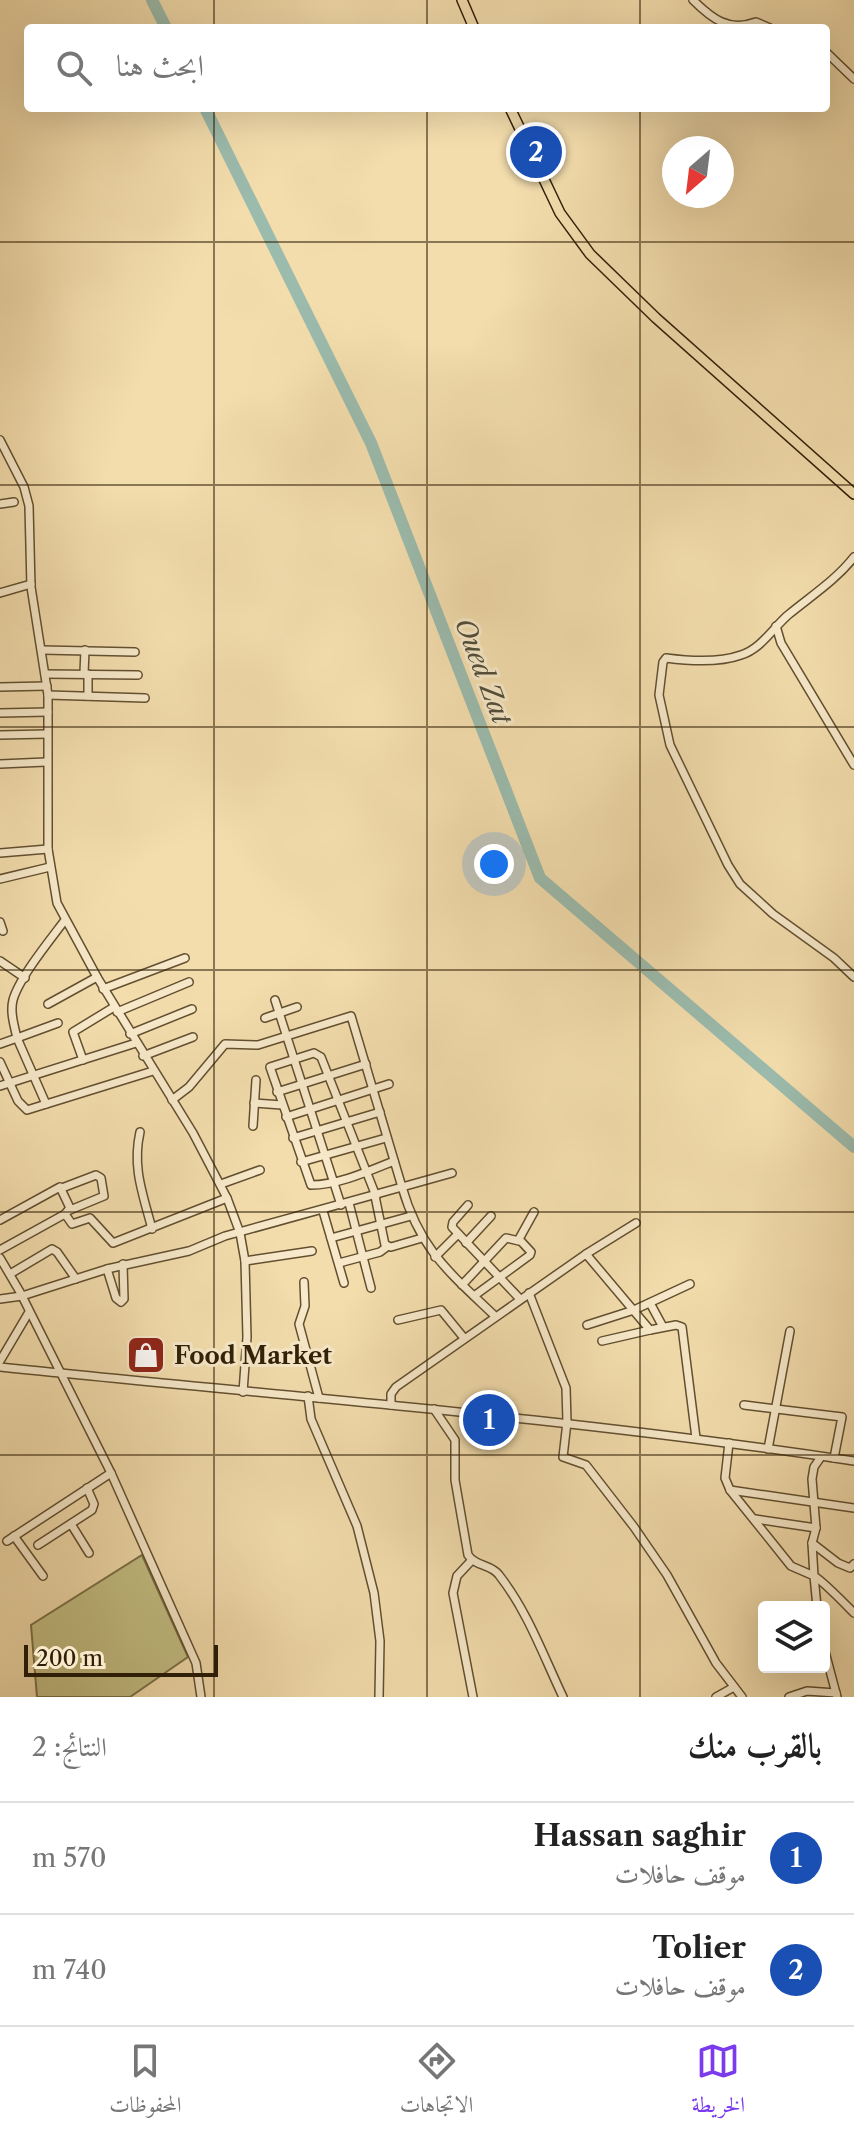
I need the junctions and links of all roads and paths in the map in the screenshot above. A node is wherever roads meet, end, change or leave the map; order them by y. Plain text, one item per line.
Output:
1 (462, 0) edge
2 (693, 0) edge
3 (472, 24) edge
4 (726, 24) edge
5 (830, 56) edge
6 (854, 79) edge
7 (512, 112) edge
8 (0, 440) edge
9 (854, 494) edge
10 (14, 502) dead end
11 (0, 504) edge
12 (854, 557) edge
13 (31, 584) junction
14 (0, 593) edge
15 (776, 626) junction
16 (42, 650) junction
17 (85, 650) junction
18 (135, 652) dead end
19 (45, 674) junction
20 (86, 674) junction
21 (138, 675) dead end
22 (0, 687) edge
23 (48, 691) junction
24 (88, 696) junction
25 (145, 698) dead end
26 (48, 712) junction
27 (0, 713) edge
28 (47, 734) junction
29 (0, 735) edge
30 (46, 762) junction
31 (0, 764) edge
32 (854, 765) edge
33 (48, 849) junction
34 (0, 853) edge
35 (50, 867) junction
36 (0, 879) edge
37 (65, 920) junction
38 (185, 958) dead end
39 (0, 961) edge
40 (97, 977) junction
41 (854, 977) edge
42 (25, 978) junction
43 (189, 982) dead end
44 (103, 989) junction
45 (275, 1000) dead end
46 (48, 1004) dead end
47 (297, 1007) dead end
48 (116, 1009) junction
49 (192, 1009) dead end
50 (279, 1013) junction
51 (265, 1018) dead end
52 (58, 1023) dead end
53 (130, 1034) junction
54 (193, 1037) dead end
55 (286, 1037) junction
56 (17, 1038) junction
57 (136, 1043) junction
58 (0, 1044) edge
59 (143, 1056) junction
60 (83, 1060) junction
61 (293, 1060) junction
62 (0, 1062) edge
63 (366, 1064) junction
64 (153, 1071) junction
65 (33, 1075) junction
66 (329, 1077) junction
67 (256, 1080) dead end
68 (9, 1083) junction
69 (389, 1084) dead end
70 (302, 1085) junction
71 (0, 1086) edge
72 (372, 1089) junction
73 (277, 1092) junction
74 (172, 1100) junction
75 (339, 1100) junction
76 (254, 1103) junction
77 (46, 1104) junction
78 (282, 1105) junction
79 (310, 1109) junction
80 (380, 1112) junction
81 (286, 1117) junction
82 (348, 1123) junction
83 (253, 1126) dead end
84 (140, 1132) dead end
85 (317, 1132) junction
86 (293, 1138) junction
87 (386, 1138) junction
88 (358, 1148) junction
89 (325, 1157) junction
90 (394, 1161) junction
91 (301, 1162) junction
92 (260, 1170) dead end
93 (368, 1171) junction
94 (452, 1173) dead end
95 (333, 1182) junction
96 (221, 1184) junction
97 (402, 1187) junction
98 (62, 1188) junction
99 (375, 1196) junction
100 (227, 1198) junction
101 (345, 1204) junction
102 (468, 1205) dead end
103 (323, 1211) junction
104 (67, 1212) junction
105 (534, 1212) dead end
106 (411, 1216) junction
107 (491, 1216) dead end
108 (0, 1220) edge
109 (636, 1223) dead end
110 (381, 1224) junction
111 (152, 1229) junction
112 (356, 1231) junction
113 (240, 1233) junction
114 (458, 1234) junction
115 (331, 1238) junction
116 (422, 1238) junction
117 (519, 1241) junction
118 (466, 1243) junction
119 (388, 1246) junction
120 (0, 1250) edge
121 (312, 1251) dead end
122 (586, 1254) junction
123 (363, 1257) junction
124 (435, 1257) junction
125 (0, 1258) edge
126 (245, 1261) junction
127 (484, 1261) junction
128 (339, 1263) junction
129 (123, 1264) junction
130 (107, 1269) junction
131 (10, 1274) junction
132 (499, 1277) junction
133 (76, 1279) junction
134 (304, 1282) dead end
135 (344, 1283) dead end
136 (690, 1284) dead end
137 (462, 1285) junction
138 (371, 1288) dead end
139 (529, 1293) junction
140 (22, 1296) junction
141 (474, 1296) junction
142 (0, 1299) edge
143 (520, 1299) junction
144 (650, 1303) junction
145 (634, 1310) junction
146 (29, 1312) junction
147 (495, 1316) junction
148 (398, 1320) dead end
149 (587, 1325) dead end
150 (663, 1327) junction
151 (650, 1330) junction
152 (790, 1331) dead end
153 (464, 1338) junction
154 (602, 1341) dead end
155 (0, 1364) edge
156 (62, 1373) junction
157 (243, 1392) junction
158 (308, 1396) junction
159 (319, 1398) junction
160 (391, 1405) junction
161 (744, 1405) dead end
162 (776, 1408) junction
163 (434, 1409) junction
164 (567, 1422) junction
165 (696, 1438) junction
166 (729, 1443) junction
167 (768, 1449) junction
168 (821, 1457) junction
169 (834, 1458) junction
170 (854, 1461) edge
171 (111, 1473) junction
172 (87, 1488) junction
173 (730, 1490) junction
174 (814, 1504) junction
175 (854, 1508) edge
176 (755, 1519) junction
177 (71, 1524) junction
178 (816, 1528) junction
179 (812, 1543) junction
180 (38, 1545) dead end
181 (89, 1553) dead end
182 (471, 1561) junction
183 (853, 1567) edge
184 (43, 1576) dead end
185 (814, 1576) junction
186 (816, 1601) edge
187 (854, 1613) edge
188 (830, 1672) edge
189 (734, 1687) junction
190 (836, 1695) edge
191 (379, 1696) edge
192 (201, 1697) edge
193 (368, 1697) edge
194 (473, 1697) edge
195 (563, 1697) edge
196 (716, 1697) edge
197 (742, 1697) edge
198 (789, 1697) edge

1 - 3 main road
2 - 4 street
5 - 6 street
7 - 9 main road
8 - 13 street
10 - 11 street
12 - 15 street
13 - 14 street
13 - 16 street
15 - 32 street
15 - 41 street
16 - 17 street
16 - 19 street
17 - 18 street
17 - 20 street
19 - 20 street
19 - 23 street
20 - 21 street
20 - 24 street
22 - 23 street
23 - 24 street
23 - 26 street
24 - 25 street
26 - 27 street
26 - 28 street
28 - 29 street
28 - 30 street
30 - 31 street
30 - 33 street
33 - 34 street
33 - 35 street
35 - 36 street
35 - 37 street
37 - 40 street
37 - 42 street
38 - 44 street
39 - 42 street
40 - 44 street
40 - 46 street
42 - 56 street
43 - 48 street
44 - 48 street
45 - 50 street
47 - 50 street
48 - 53 street
48 - 60 street
49 - 53 street
50 - 51 street
50 - 55 street
52 - 56 street
53 - 57 street
54 - 59 street
55 - 61 street
55 - 63 street
55 - 74 street
56 - 58 street
56 - 65 street
57 - 59 street
57 - 60 street
59 - 64 street
60 - 65 street
61 - 66 street
61 - 70 street
61 - 73 street
62 - 68 street
63 - 66 street
63 - 72 street
64 - 74 street
64 - 77 street
65 - 68 street
65 - 77 street
66 - 70 street
66 - 75 street
67 - 76 street
68 - 71 street
68 - 77 street
69 - 72 street
70 - 73 street
70 - 79 street
72 - 75 street
72 - 80 street
73 - 78 street
74 - 96 street
75 - 79 street
75 - 82 street
76 - 78 street
76 - 83 street
78 - 81 street
79 - 81 street
79 - 85 street
80 - 82 street
80 - 87 street
81 - 86 street
82 - 85 street
82 - 88 street
84 - 111 street
85 - 86 street
85 - 89 street
86 - 91 street
87 - 88 street
87 - 90 street
88 - 89 street
88 - 93 street
89 - 91 street
89 - 95 street
90 - 93 street
90 - 97 street
91 - 95 street
92 - 96 street
93 - 95 street
93 - 99 street
94 - 97 street
95 - 101 street
96 - 100 street
97 - 99 street
97 - 106 street
98 - 104 street
98 - 104 street
98 - 108 street
99 - 101 street
99 - 110 street
100 - 111 street
100 - 113 street
101 - 103 street
101 - 112 street
102 - 114 street
103 - 113 street
103 - 115 street
104 - 111 street
104 - 120 street
105 - 117 street
106 - 110 street
106 - 116 street
107 - 118 street
109 - 122 street
110 - 112 street
110 - 119 street
112 - 115 street
112 - 123 street
113 - 126 street
113 - 129 street
114 - 118 street
114 - 124 street
115 - 128 street
116 - 119 street
116 - 124 street
117 - 127 street
117 - 132 street
118 - 127 street
119 - 123 street
121 - 126 street
122 - 139 street
122 - 145 street
123 - 128 street
123 - 138 street
124 - 137 street
125 - 131 street
126 - 157 street
127 - 132 street
127 - 137 street
128 - 135 street
129 - 130 street
129 - 130 street
130 - 133 street
131 - 133 street
131 - 140 street
132 - 141 street
132 - 143 street
133 - 140 street
134 - 159 street
136 - 144 street
137 - 141 street
139 - 143 street
139 - 164 street
140 - 142 street
140 - 146 street
141 - 147 street
143 - 147 street
144 - 145 street
144 - 150 street
145 - 149 street
145 - 151 street
146 - 155 street
146 - 156 street
147 - 153 street
148 - 153 street
150 - 151 street
150 - 165 street
151 - 154 street
152 - 162 street
153 - 160 street
155 - 156 street
156 - 157 street
156 - 171 street
157 - 158 street
158 - 159 street
158 - 191 street
159 - 160 street
160 - 163 street
161 - 162 street
162 - 167 street
162 - 169 street
163 - 164 street
163 - 182 street
164 - 165 street
164 - 189 street
165 - 166 street
166 - 167 street
166 - 173 street
167 - 168 street
168 - 169 street
168 - 174 street
169 - 170 street
171 - 172 street
171 - 192 street
172 - 177 street
172 - 184 street
173 - 174 street
173 - 176 street
174 - 175 street
174 - 178 street
176 - 178 street
176 - 185 street
177 - 180 street
177 - 181 street
178 - 179 street
179 - 183 street
179 - 185 street
182 - 194 street
182 - 195 street
185 - 186 street
185 - 187 street
188 - 190 street
189 - 196 street
189 - 197 street
190 - 198 street
191 - 193 street

